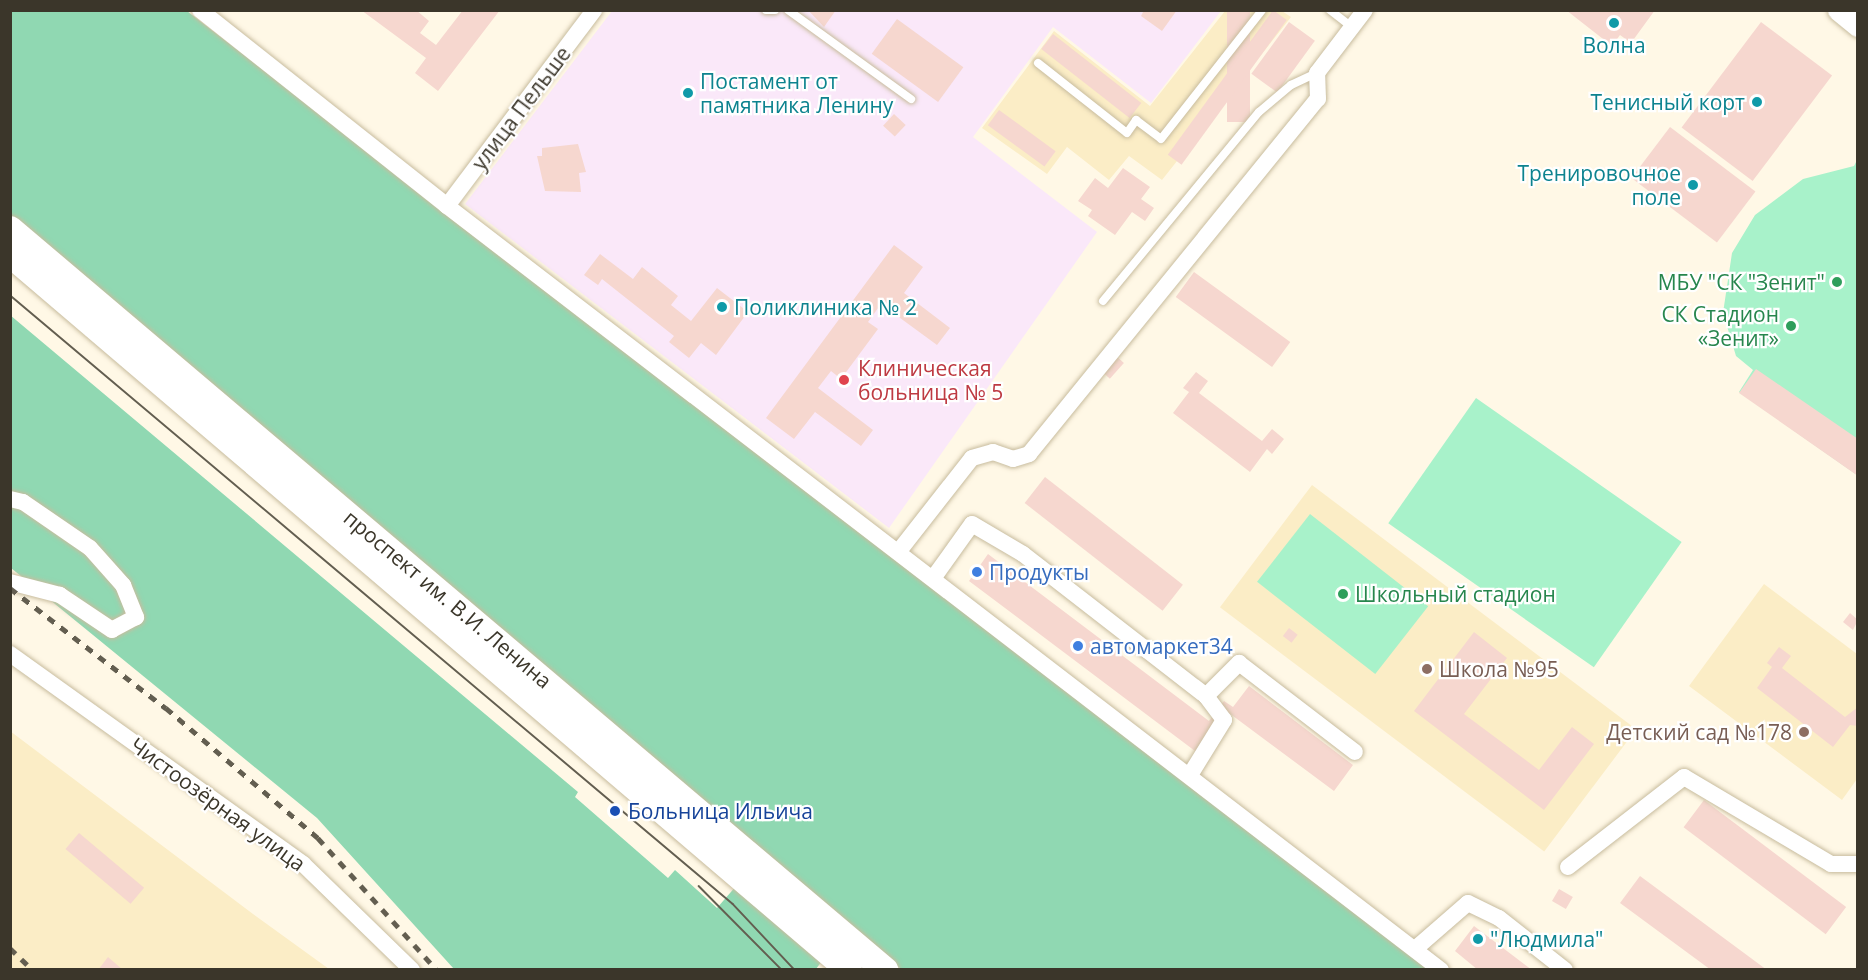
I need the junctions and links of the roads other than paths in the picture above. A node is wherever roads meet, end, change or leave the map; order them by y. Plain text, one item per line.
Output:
1 (200, 10) edge
2 (594, 10) edge
3 (766, 10) edge
4 (775, 10) edge
5 (788, 10) edge
6 (1262, 10) edge
7 (1330, 10) edge
8 (1365, 10) edge
9 (1352, 27) junction
10 (1038, 63) dead end
11 (1317, 73) junction
12 (911, 99) dead end
13 (447, 206) junction
14 (10, 229) edge
15 (10, 254) edge
16 (1103, 302) dead end
17 (10, 499) edge
18 (899, 550) junction
19 (934, 577) junction
20 (10, 582) edge
21 (10, 654) edge
22 (1206, 696) junction
23 (1355, 752) dead end
24 (1190, 775) junction
25 (1857, 864) edge
26 (1568, 867) dead end
27 (1415, 950) junction
28 (412, 969) edge
29 (849, 969) edge
30 (885, 969) edge
31 (1441, 969) edge
32 (1565, 969) edge

1 - 13 street
2 - 13 street, улица Пельше
3 - 4 lane
5 - 12 lane
6 - 10 lane
7 - 9 lane
8 - 9 street
9 - 11 street
11 - 16 lane
11 - 18 street
13 - 18 street
14 - 30 main road, проспект им. В.И. Ленина
15 - 29 main road, проспект им. В.И. Ленина
17 - 20 street
18 - 19 street
19 - 22 street
19 - 24 street
21 - 28 street, Чистоозёрная улица
22 - 23 street
22 - 24 street
24 - 27 street
25 - 26 street
27 - 31 street
27 - 32 street

